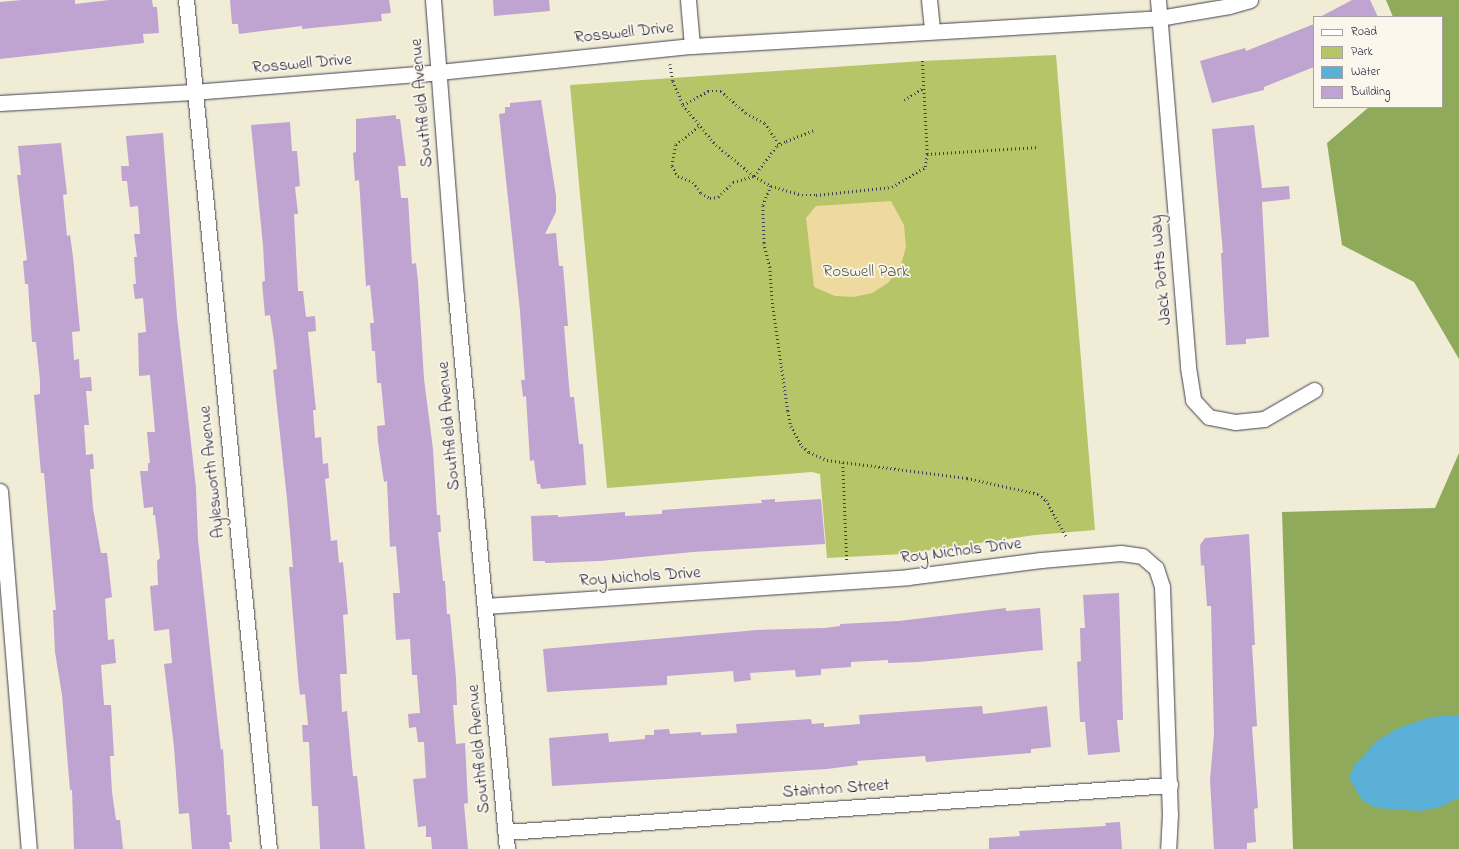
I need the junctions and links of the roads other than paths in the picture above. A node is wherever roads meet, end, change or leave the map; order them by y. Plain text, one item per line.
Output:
1 (186, 0) edge
2 (433, 0) edge
3 (688, 0) edge
4 (929, 0) edge
5 (1158, 0) edge
6 (1250, 0) edge
7 (1159, 18) junction
8 (932, 30) junction
9 (692, 46) junction
10 (439, 72) junction
11 (193, 92) junction
12 (0, 103) edge
13 (1314, 390) dead end
14 (0, 491) edge
15 (485, 606) junction
16 (1170, 784) junction
17 (506, 832) junction
18 (29, 849) edge
19 (269, 849) edge
20 (507, 849) edge
21 (1168, 849) edge

1 - 11 street, Aylesworth Avenue
2 - 10 street, Southfield Avenue
3 - 9 street
4 - 8 street
5 - 7 street, Jack Potts Way
6 - 7 street, Rosswell Drive
7 - 8 street, Rosswell Drive
7 - 13 street, Jack Potts Way
8 - 9 street, Rosswell Drive
9 - 10 street, Rosswell Drive
10 - 11 street, Rosswell Drive
10 - 15 street, Southfield Avenue
11 - 12 street, Rosswell Drive
11 - 19 street, Aylesworth Avenue
14 - 18 street
15 - 16 street, Roy Nichols Drive
15 - 17 street, Southfield Avenue
16 - 17 street, Stainton Street
16 - 21 street, Roy Nichols Drive
17 - 20 street, Southfield Avenue

